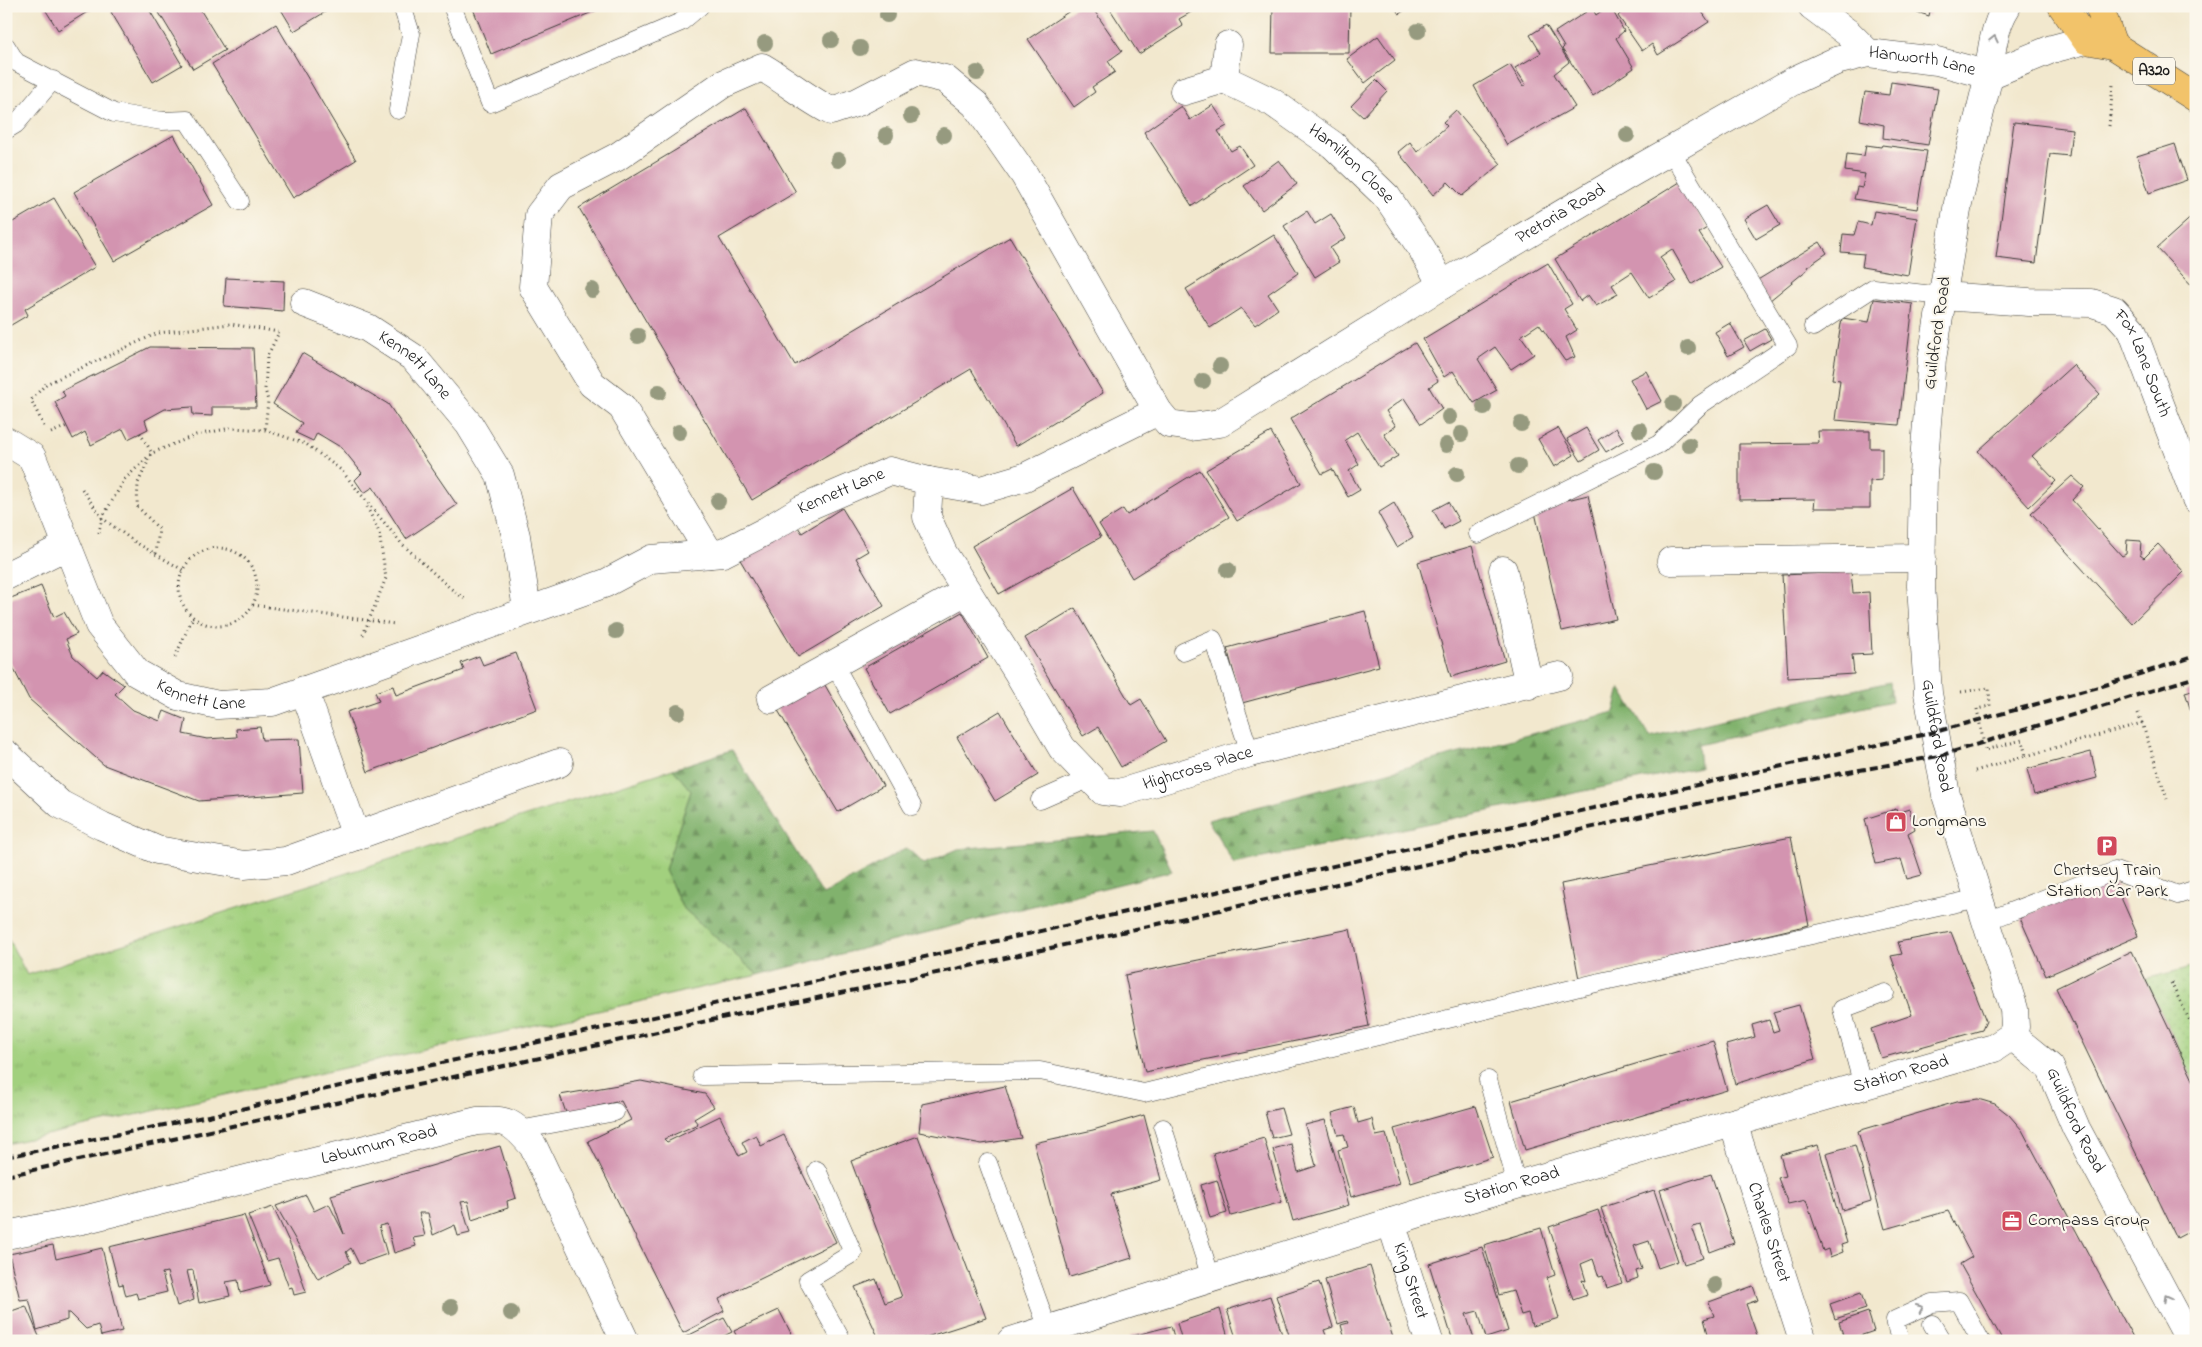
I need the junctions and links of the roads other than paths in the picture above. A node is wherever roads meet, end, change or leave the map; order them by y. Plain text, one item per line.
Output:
1 (402, 6) edge
2 (452, 6) edge
3 (700, 6) edge
4 (1812, 6) edge
5 (2007, 6) edge
6 (2062, 6) edge
7 (2099, 6) edge
8 (2086, 40) junction
9 (1228, 45) dead end
10 (2112, 45) junction
11 (6, 46) edge
12 (1868, 53) junction
13 (1989, 75) junction
14 (1224, 79) junction
15 (53, 80) junction
16 (1184, 91) dead end
17 (2196, 98) edge
18 (398, 110) dead end
19 (6, 130) edge
20 (1671, 151) junction
21 (240, 201) dead end
22 (1442, 285) junction
23 (1942, 296) junction
24 (304, 304) dead end
25 (1813, 327) dead end
26 (1158, 411) junction
27 (6, 441) edge
28 (929, 481) junction
29 (2196, 499) edge
30 (1478, 534) dead end
31 (66, 546) junction
32 (710, 554) junction
33 (1922, 558) junction
34 (1671, 561) dead end
35 (1503, 570) dead end
36 (6, 576) edge
37 (966, 591) junction
38 (527, 610) junction
39 (1183, 652) dead end
40 (834, 664) junction
41 (1559, 676) dead end
42 (1530, 685) junction
43 (304, 690) junction
44 (771, 699) dead end
45 (1250, 753) junction
46 (6, 754) edge
47 (559, 763) dead end
48 (1090, 778) junction
49 (1040, 800) dead end
50 (912, 806) dead end
51 (356, 836) junction
52 (2196, 889) edge
53 (1983, 909) junction
54 (1885, 993) dead end
55 (2012, 1036) junction
56 (702, 1076) dead end
57 (1488, 1080) dead end
58 (1863, 1086) junction
59 (616, 1112) dead end
60 (1733, 1123) junction
61 (1163, 1128) dead end
62 (519, 1130) junction
63 (988, 1164) dead end
64 (817, 1170) dead end
65 (1517, 1184) junction
66 (1391, 1222) junction
67 (6, 1235) edge
68 (1210, 1278) junction
69 (1932, 1324) dead end
70 (1048, 1329) junction
71 (625, 1341) edge
72 (842, 1341) edge
73 (1011, 1341) edge
74 (1429, 1341) edge
75 (1803, 1341) edge
76 (1900, 1341) edge
77 (1942, 1341) edge
78 (1981, 1341) edge
79 (2190, 1341) edge

1 - 18 lane
2 - 3 lane
4 - 12 street, Hanworth Lane
13 -> 5 street, Guildford Road
6 - 8 main road
7 - 10 main road, A320
8 - 10 main road, A320
8 - 13 street
9 - 14 street
10 - 17 main road, A320
11 - 15 lane
12 - 13 street, Hanworth Lane
12 - 20 street, Pretoria Road
13 - 23 street, Guildford Road
14 - 16 street
14 - 22 street, Hamilton Close
15 - 19 lane
15 - 21 lane
20 - 22 street, Pretoria Road
20 - 30 lane
22 - 26 street, Pretoria Road
23 - 25 lane
23 - 29 street, Fox Lane South
23 - 33 street, Guildford Road
24 - 38 street, Kennett Lane
26 - 28 street, Kennett Lane
26 - 32 street
27 - 31 street, Kennett Lane
28 - 32 street, Kennett Lane
28 - 37 street, Highcross Place
31 - 36 street
31 - 43 street, Kennett Lane
32 - 38 street, Kennett Lane
33 - 34 street
33 - 53 street, Guildford Road
35 - 42 street
37 - 40 street
37 - 48 street, Highcross Place
38 - 43 street, Kennett Lane
39 - 45 lane
40 - 44 street
40 - 50 lane
41 - 42 street, Highcross Place
42 - 45 street, Highcross Place
43 - 51 street
45 - 48 street, Highcross Place
46 - 51 street
47 - 51 street
48 - 49 lane
52 - 53 lane
53 - 55 street, Guildford Road
53 - 56 lane
54 - 58 lane
55 - 58 street, Station Road
79 -> 55 street, Guildford Road
57 - 65 lane
58 - 60 street, Station Road
59 - 62 lane
60 - 65 street, Station Road
60 - 75 street, Charles Street
61 - 68 lane
62 - 67 street, Laburnum Road
62 - 71 street, Laburnum Road
63 - 70 lane
64 - 72 lane
65 - 66 street, Station Road
66 - 68 street, Station Road
66 - 74 street, King Street
68 - 70 street, Station Road
69 - 77 lane
70 - 73 street, Station Road
76 -> 78 lane

